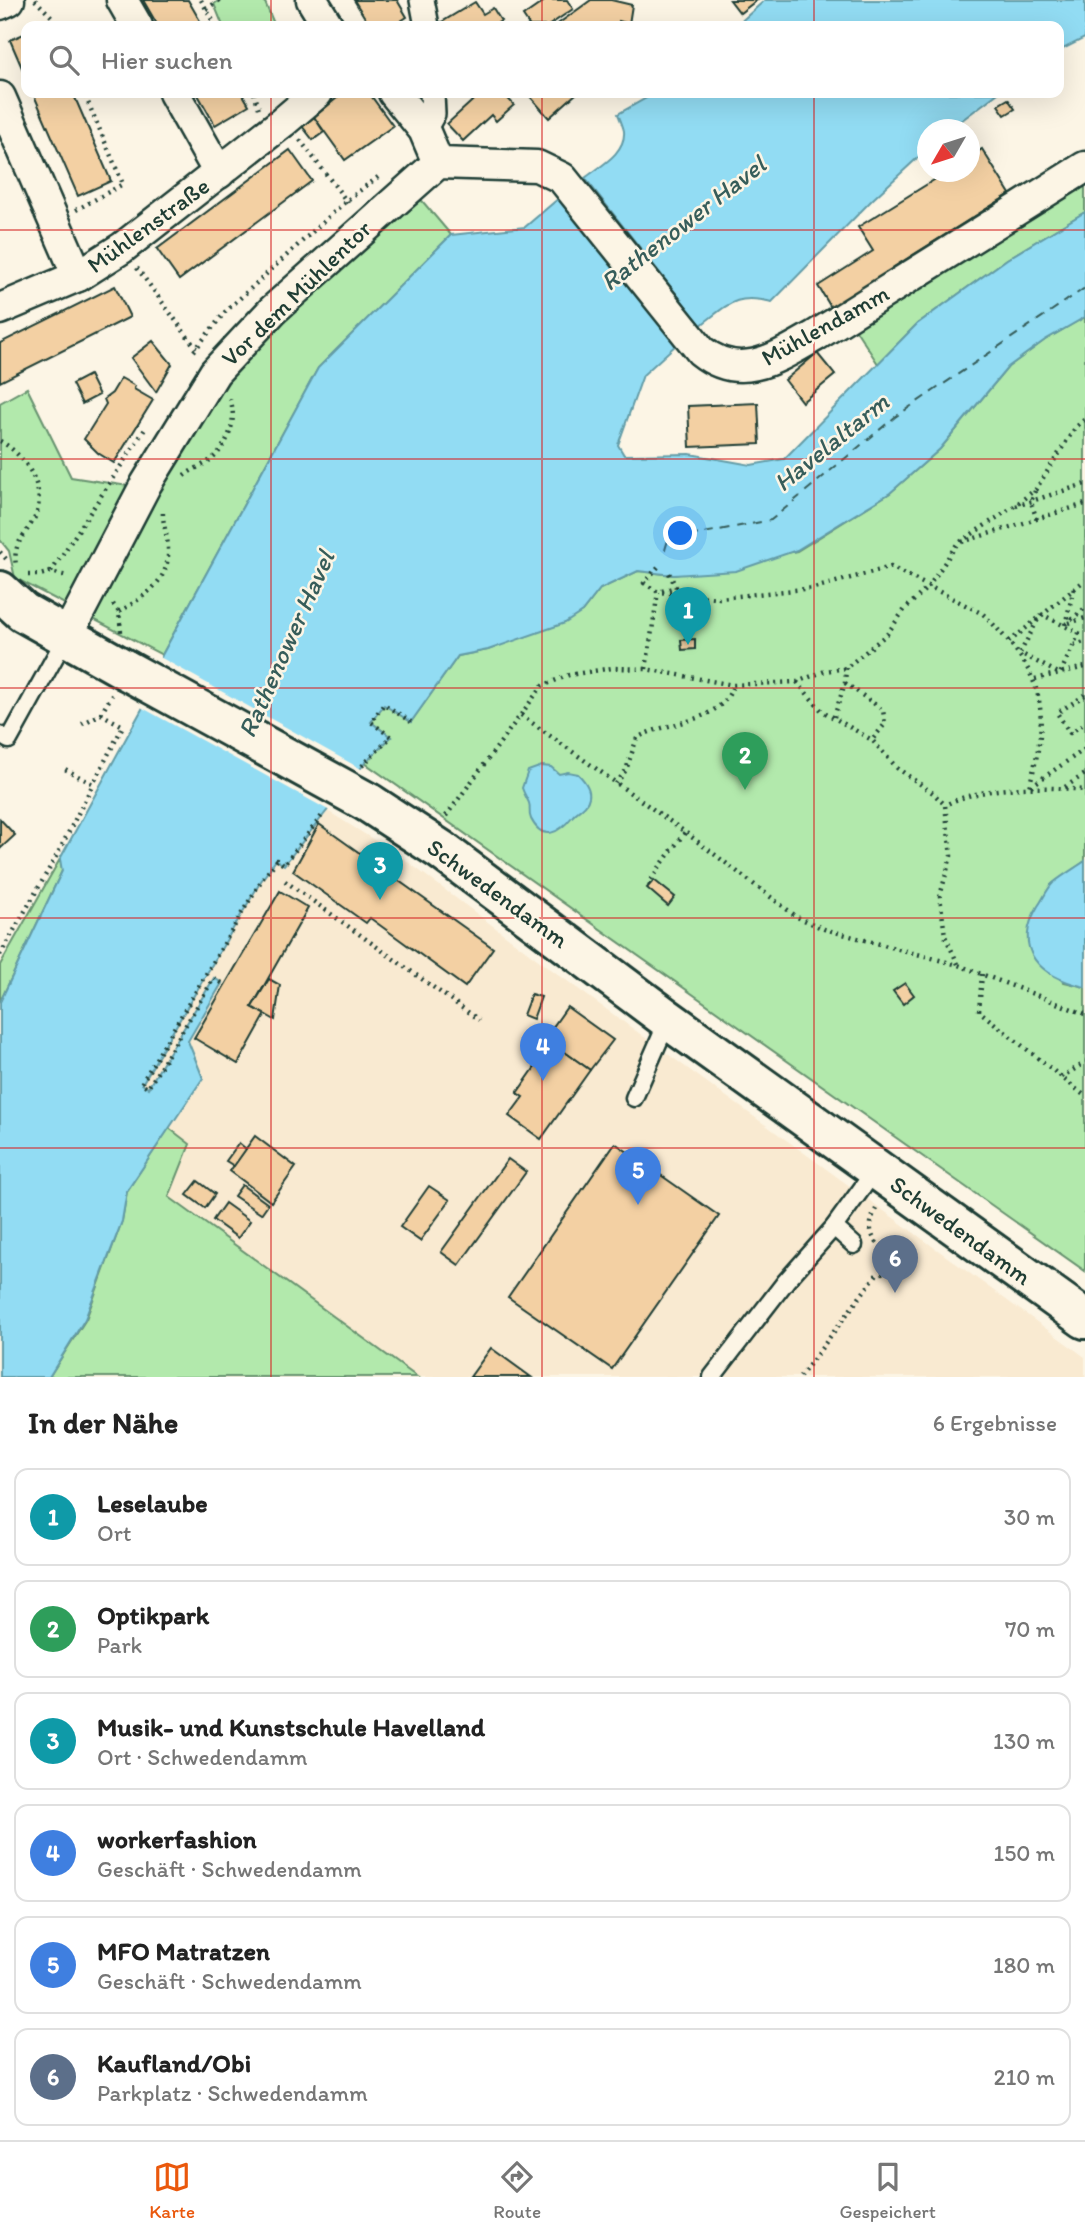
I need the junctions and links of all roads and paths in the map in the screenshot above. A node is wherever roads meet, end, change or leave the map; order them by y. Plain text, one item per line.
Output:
1 (9, 0) edge
2 (35, 0) edge
3 (122, 0) edge
4 (201, 0) edge
5 (220, 0) edge
6 (312, 0) edge
7 (422, 0) edge
8 (0, 4) edge
9 (206, 9) junction
10 (53, 21) edge
11 (134, 21) edge
12 (213, 21) edge
13 (325, 21) edge
14 (426, 21) edge
15 (0, 97) edge
16 (86, 98) edge
17 (177, 98) edge
18 (311, 98) edge
19 (398, 98) edge
20 (432, 98) edge
21 (283, 122) junction
22 (424, 131) junction
23 (438, 163) junction
24 (1085, 167) edge
25 (219, 173) junction
26 (340, 192) dead end
27 (54, 222) junction
28 (122, 248) junction
29 (78, 276) junction
30 (0, 309) edge
31 (188, 337) dead end
32 (215, 372) junction
33 (1085, 419) edge
34 (0, 441) edge
35 (177, 482) dead end
36 (1085, 484) edge
37 (1036, 488) junction
38 (1031, 502) junction
39 (165, 504) dead end
40 (1085, 504) edge
41 (1013, 507) junction
42 (1037, 520) junction
43 (957, 544) junction
44 (658, 567) dead end
45 (667, 569) dead end
46 (8, 580) edge
47 (1085, 580) edge
48 (929, 586) junction
49 (1074, 588) junction
50 (658, 592) junction
51 (1085, 608) edge
52 (119, 612) dead end
53 (1041, 614) junction
54 (1085, 618) edge
55 (1065, 625) junction
56 (66, 637) junction
57 (1009, 642) junction
58 (1085, 642) edge
59 (1073, 645) junction
60 (1020, 653) junction
61 (1085, 667) edge
62 (846, 668) junction
63 (646, 669) junction
64 (1060, 674) junction
65 (1035, 679) junction
66 (119, 682) junction
67 (797, 682) junction
68 (845, 683) junction
69 (733, 685) junction
70 (1085, 695) edge
71 (101, 714) junction
72 (521, 715) junction
73 (834, 717) junction
74 (411, 722) dead end
75 (1085, 723) edge
76 (82, 724) dead end
77 (0, 735) edge
78 (872, 740) junction
79 (1085, 748) edge
80 (61, 767) dead end
81 (1085, 774) edge
82 (616, 783) junction
83 (93, 784) junction
84 (363, 788) junction
85 (1029, 788) junction
86 (1065, 788) junction
87 (1085, 790) edge
88 (944, 805) junction
89 (326, 810) dead end
90 (445, 818) dead end
91 (685, 832) junction
92 (285, 881) dead end
93 (650, 885) dead end
94 (0, 955) edge
95 (958, 965) junction
96 (982, 974) junction
97 (222, 983) dead end
98 (1085, 1014) edge
99 (666, 1018) junction
100 (479, 1020) dead end
101 (1085, 1063) edge
102 (1061, 1077) junction
103 (1085, 1096) edge
104 (634, 1098) dead end
105 (876, 1169) junction
106 (876, 1209) dead end
107 (834, 1227) junction
108 (854, 1245) dead end
109 (1085, 1319) edge
110 (712, 1377) edge
111 (800, 1377) edge

1 - 8 street
2 - 10 path
3 - 11 street
4 - 9 path
5 - 9 path
6 - 13 street
7 - 14 street
9 - 12 path
15 - 27 street, Mühlenstraße
16 - 27 path
17 - 25 street, Mühlenstraße
18 - 21 street, Mühlenstraße
19 - 22 street
20 - 22 street
21 - 25 street, Mühlenstraße
21 - 26 path
22 - 23 street
23 - 24 street, Mühlendamm
23 - 32 street, Vor dem Mühlentor
25 - 28 street, Mühlenstraße
27 - 29 street, Mühlenstraße
28 - 29 street, Mühlenstraße
28 - 31 path
29 - 30 street, Mühlenstraße
32 - 35 path
32 - 56 street, Vor dem Mühlentor
33 - 37 path
34 - 46 path
36 - 38 path
37 - 38 path
37 - 41 path
38 - 41 path
38 - 42 path
39 - 52 path
40 - 42 path
41 - 43 path
42 - 43 path
43 - 48 path
44 - 50 path
45 - 50 path
46 - 56 main road, Schwedendamm
47 - 49 path
48 - 50 path
48 - 57 path
48 - 62 path
49 - 53 path
49 - 55 path
50 - 63 path
51 - 55 path
53 - 55 path
53 - 57 path
53 - 60 path
54 - 55 path
55 - 59 path
56 - 66 main road, Schwedendamm
56 - 77 lane
57 - 60 path
58 - 59 path
59 - 64 path
60 - 64 path
60 - 65 path
61 - 64 path
62 - 67 path
62 - 68 path
63 - 69 path
63 - 72 path
64 - 65 path
65 - 85 path
66 - 71 path
66 - 84 main road, Schwedendamm, bridge
67 - 69 path
67 - 73 path
68 - 73 path
68 - 78 path
69 - 82 path
70 - 75 path
71 - 76 path
71 - 83 path
72 - 82 path
72 - 90 path
73 - 78 path
74 - 84 path
78 - 88 path
79 - 85 path
80 - 83 path
81 - 86 path
82 - 91 path
83 - 94 path
84 - 99 main road, Schwedendamm
85 - 86 path
85 - 88 path
86 - 87 path
88 - 95 path
89 - 97 path
91 - 93 path
91 - 95 path
92 - 100 path
95 - 96 path
96 - 98 path
96 - 102 path
99 - 104 lane
99 - 105 main road, Schwedendamm
101 - 102 path
102 - 103 path
105 - 107 lane
105 - 109 main road, Schwedendamm
106 - 111 path
107 - 108 lane
107 - 110 lane

